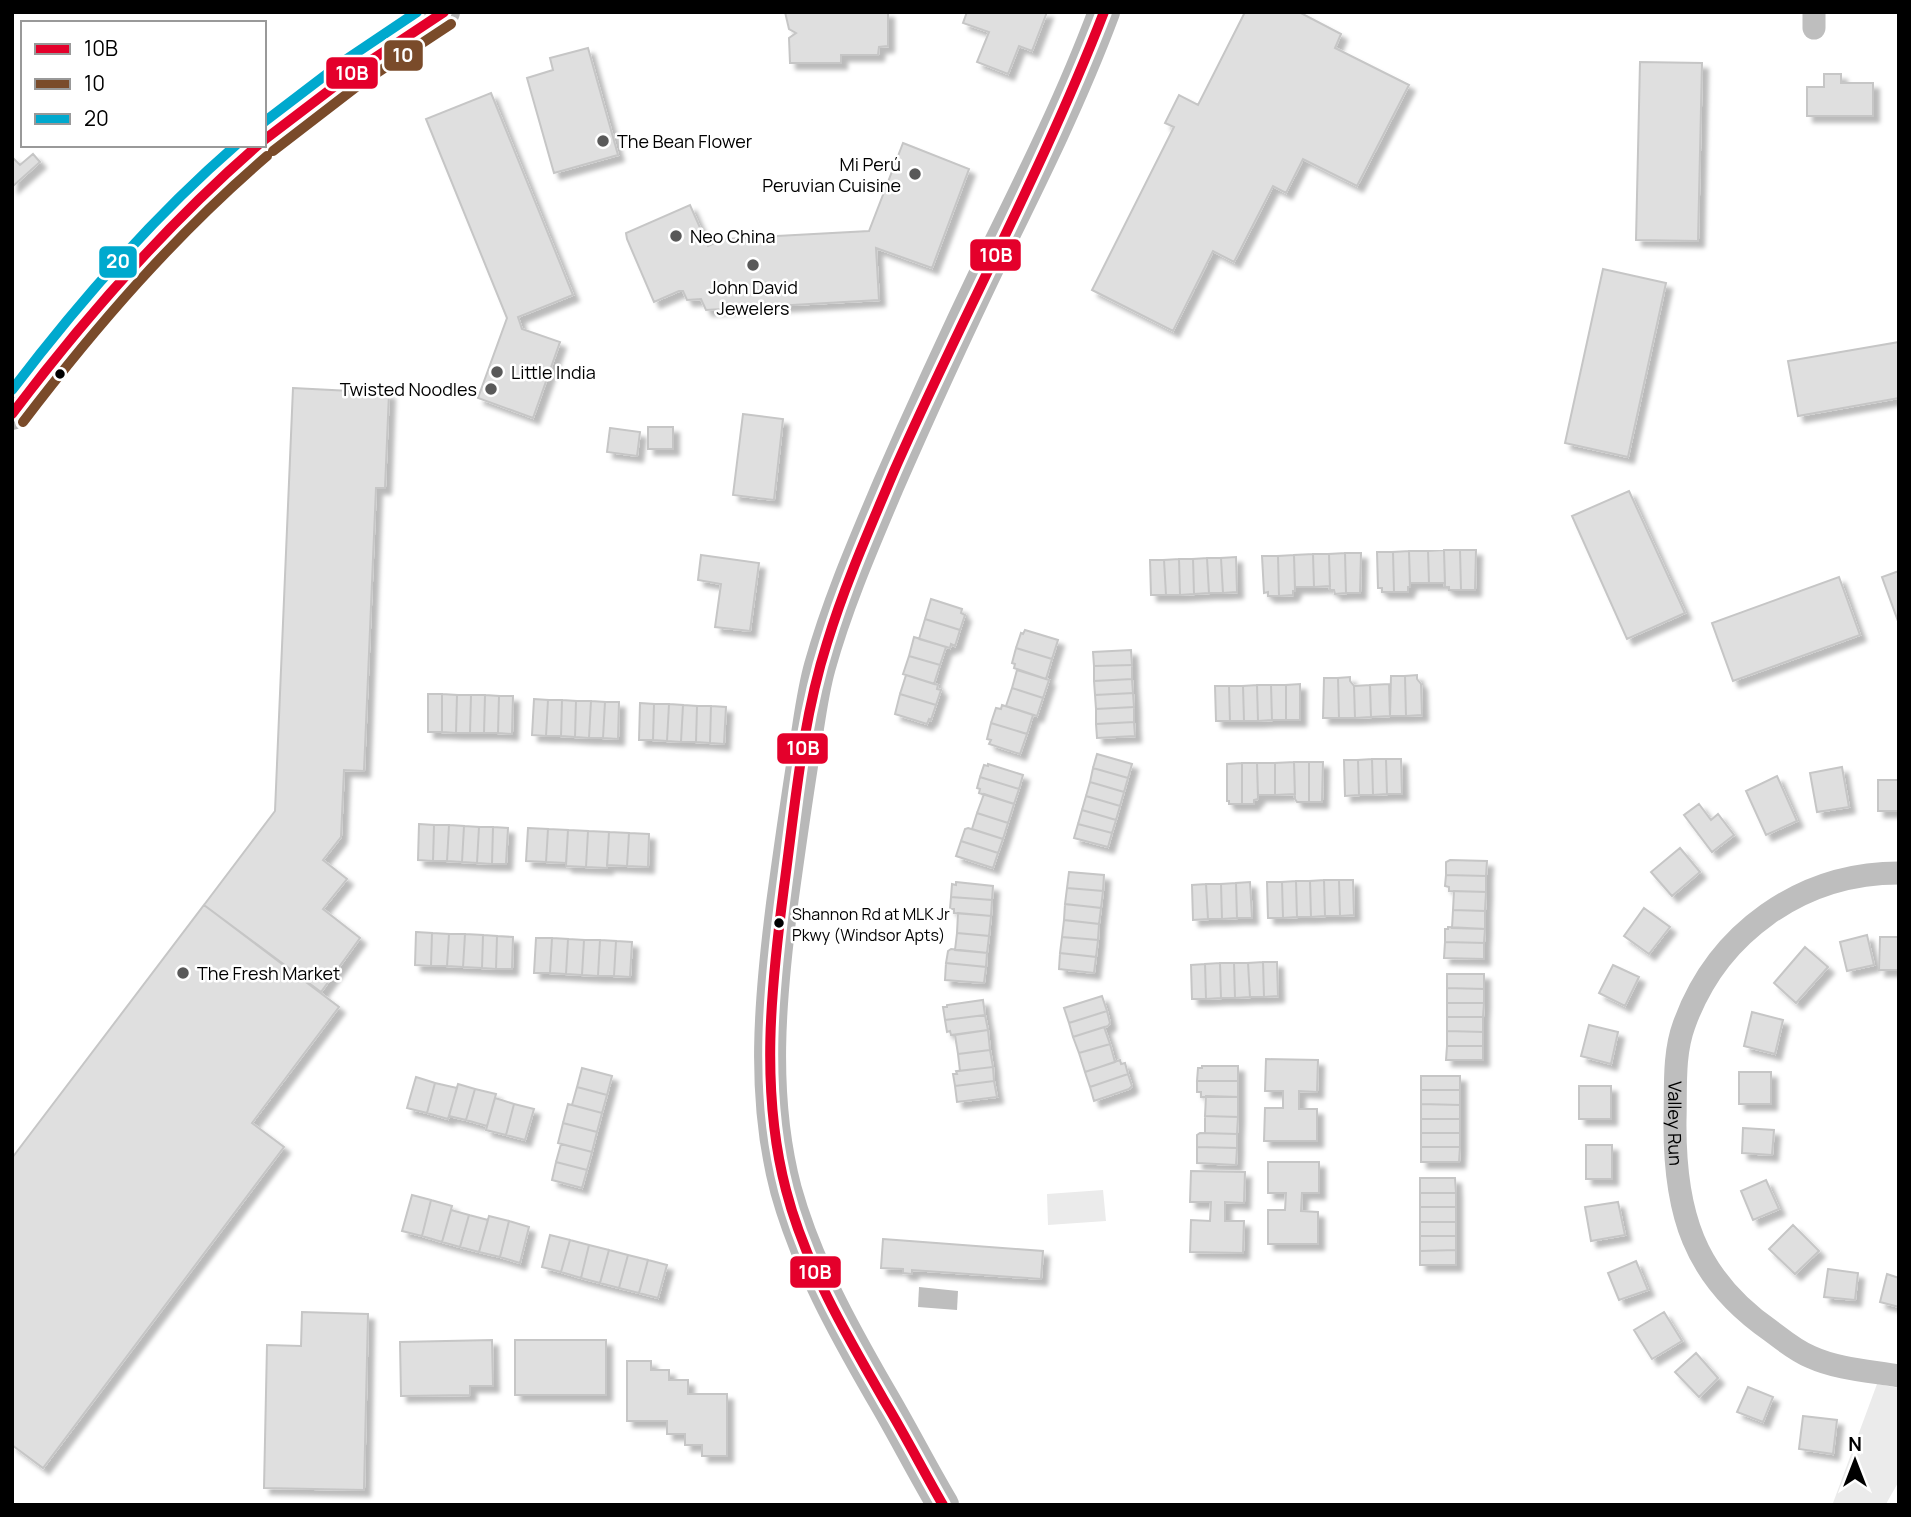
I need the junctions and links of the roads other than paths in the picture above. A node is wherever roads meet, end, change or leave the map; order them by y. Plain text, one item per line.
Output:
1 (444, 12) edge
2 (1104, 12) edge
3 (266, 138) edge
4 (256, 147) edge
5 (12, 414) edge
6 (1899, 873) edge
7 (1899, 1376) edge
8 (943, 1505) edge

1 - 3 street
2 - 8 street
4 - 5 street
6 - 7 street, Valley Run

